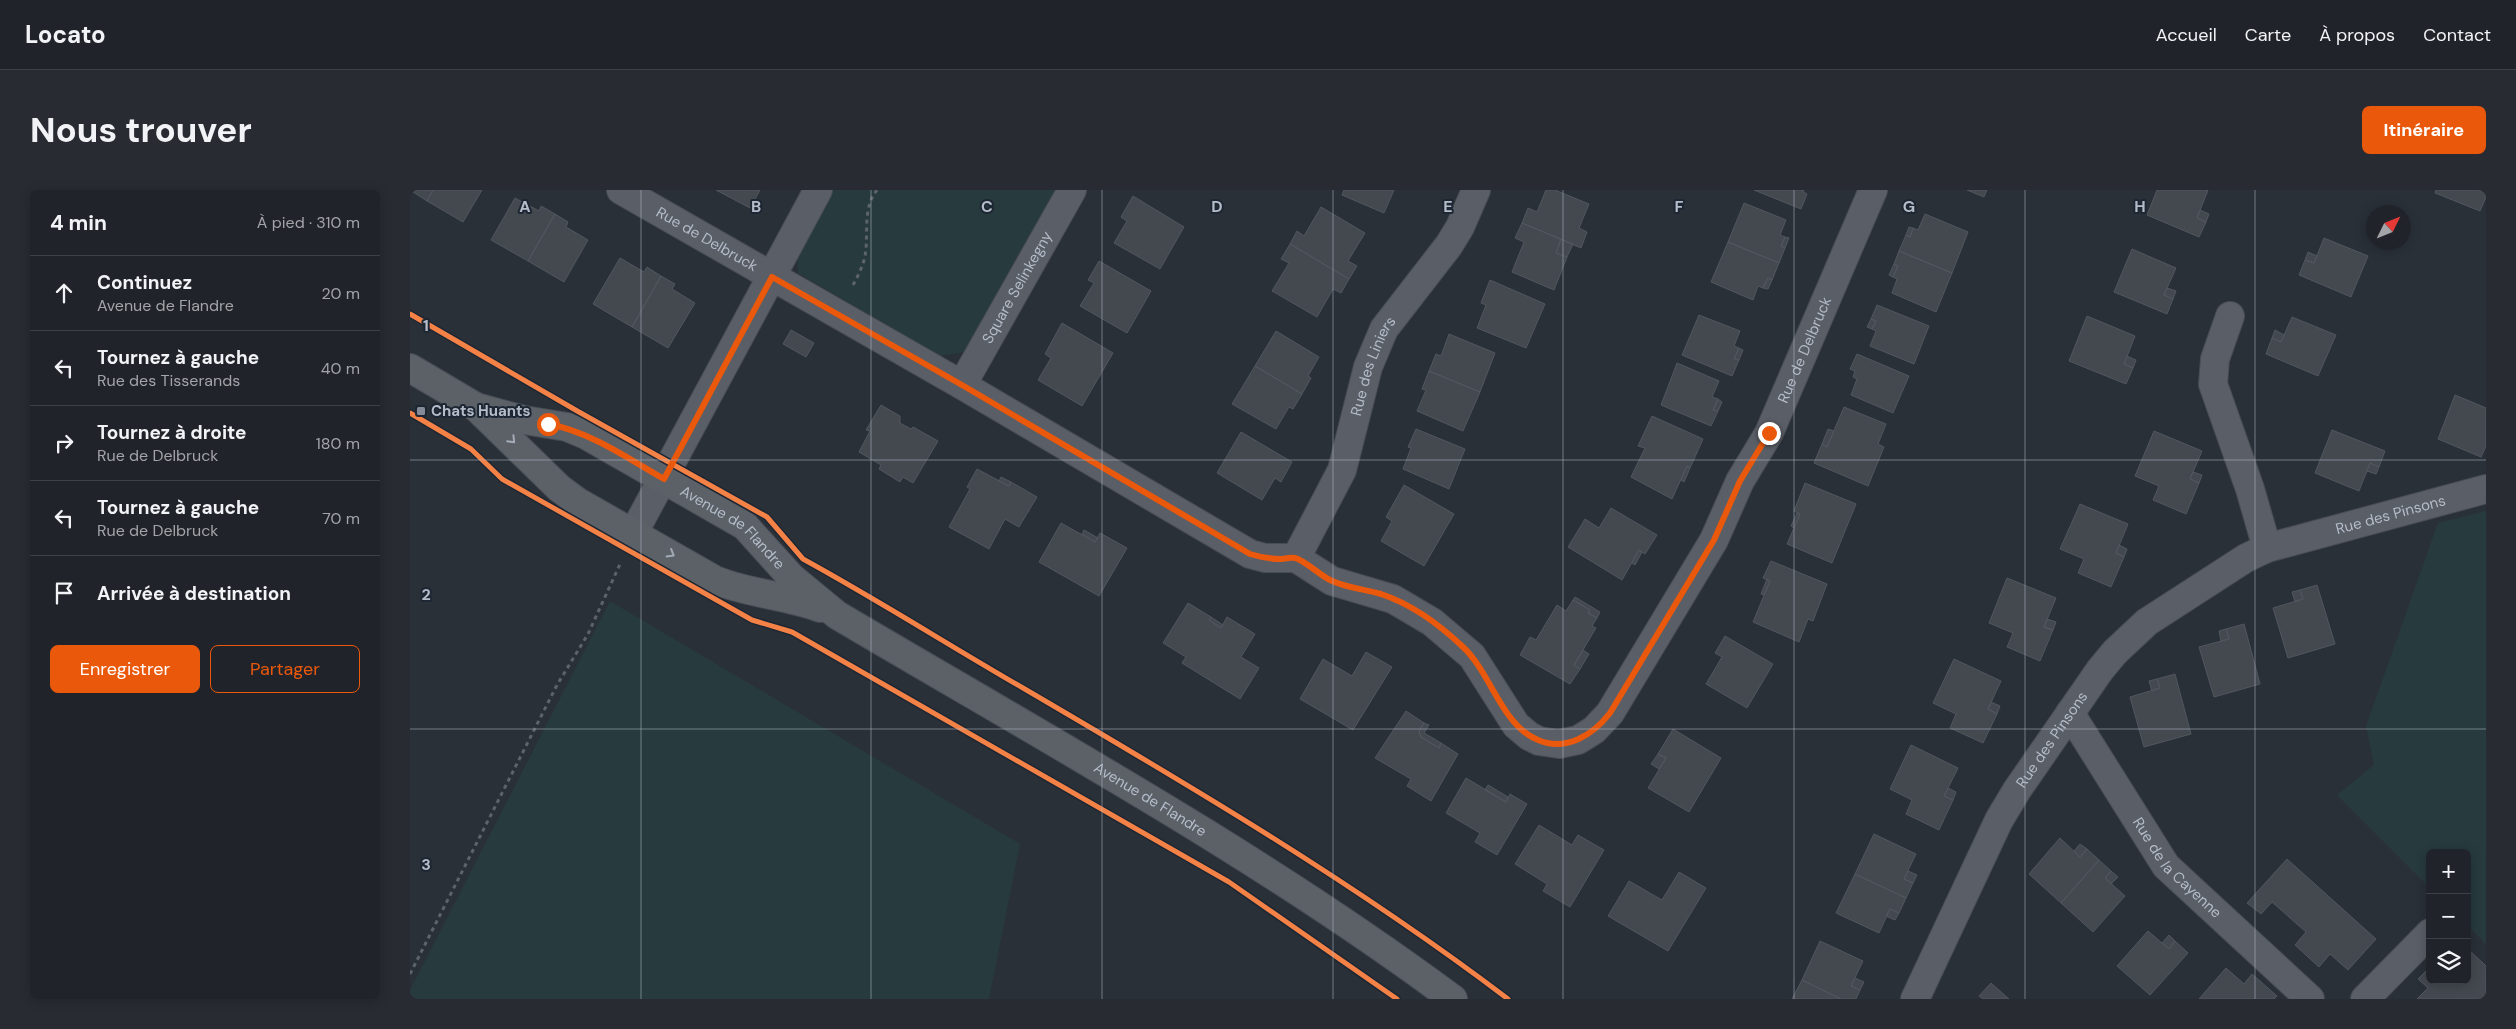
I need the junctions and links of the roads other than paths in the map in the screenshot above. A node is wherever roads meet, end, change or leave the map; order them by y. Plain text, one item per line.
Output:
1 (621, 190) edge
2 (818, 190) edge
3 (1072, 190) edge
4 (1476, 190) edge
5 (1873, 190) edge
6 (772, 277) junction
7 (2230, 316) dead end
8 (410, 368) edge
9 (962, 385) junction
10 (476, 407) junction
11 (664, 479) junction
12 (2486, 489) edge
13 (631, 541) junction
14 (2266, 548) junction
15 (1296, 558) junction
16 (837, 615) junction
17 (2070, 713) junction
18 (2426, 937) edge
19 (1453, 999) edge
20 (1915, 999) edge
21 (2310, 999) edge
22 (2364, 999) edge

1 - 6 street, Rue de Delbruck
2 - 6 street
3 - 9 street, Square Selinkegny
4 - 15 street, Rue des Liniers
5 - 15 street, Rue de Delbruck
6 - 9 street, Rue de Delbruck
6 - 11 street
7 - 14 street
8 - 10 main road, Avenue de Flandre
9 - 15 street, Rue de Delbruck
10 - 11 main road, Avenue de Flandre
10 -> 13 main road, Avenue de Flandre
11 - 13 street
11 - 16 main road, Avenue de Flandre
12 - 14 street, Rue des Pinsons
13 -> 16 main road, Avenue de Flandre
14 - 17 street, Rue des Pinsons
16 - 19 main road, Avenue de Flandre
17 - 20 street, Rue des Pinsons
17 - 21 street, Rue de la Cayenne
18 - 22 street

